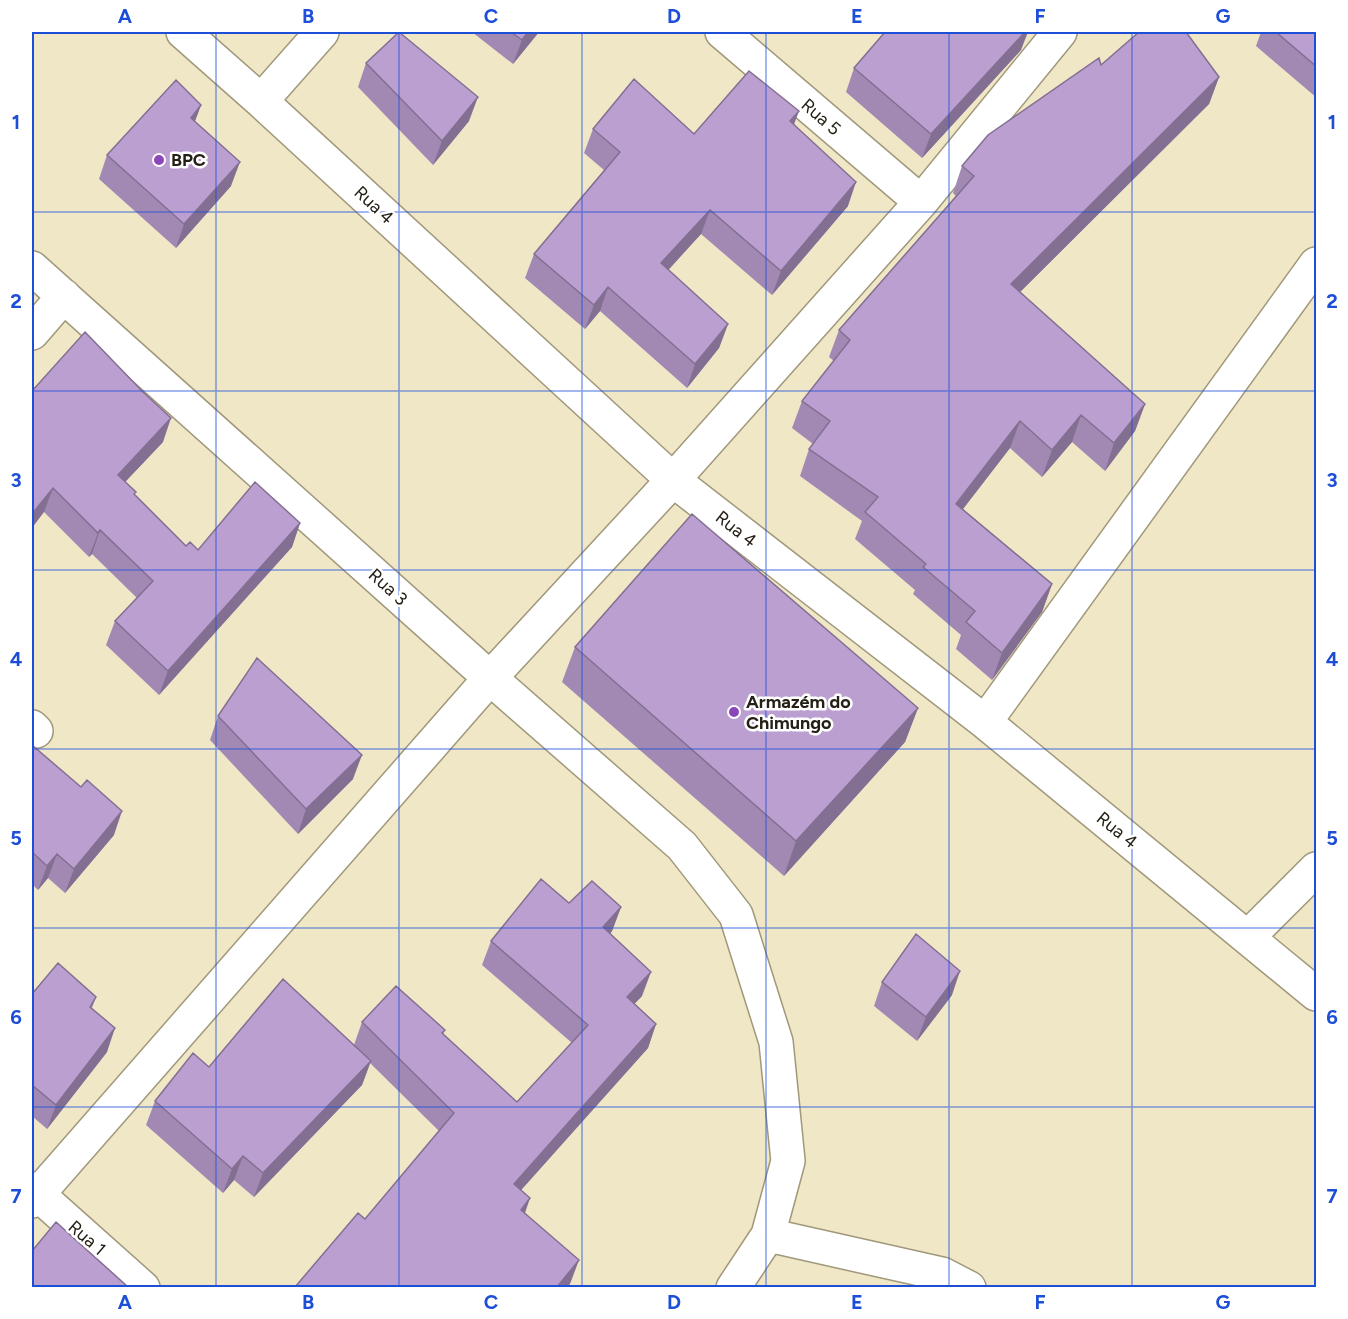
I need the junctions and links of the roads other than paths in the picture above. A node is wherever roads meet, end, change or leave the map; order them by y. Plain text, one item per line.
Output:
1 (183, 32) edge
2 (322, 32) edge
3 (722, 32) edge
4 (1060, 32) edge
5 (261, 101) junction
6 (921, 202) junction
7 (1317, 264) edge
8 (32, 268) edge
9 (64, 296) junction
10 (32, 333) edge
11 (673, 480) junction
12 (490, 678) junction
13 (985, 722) junction
14 (1317, 869) edge
15 (1248, 937) junction
16 (1317, 994) edge
17 (34, 1195) edge
18 (768, 1235) junction
19 (143, 1287) edge
20 (734, 1287) edge
21 (969, 1287) edge

1 - 5 street, Rua 4
2 - 5 street
3 - 6 street, Rua 5
4 - 6 street
5 - 11 street, Rua 4
6 - 11 street
7 - 13 street
8 - 9 street, Rua 3
9 - 10 street
9 - 12 street, Rua 3
11 - 12 street
11 - 13 street, Rua 4
12 - 17 street
12 - 18 street, Rua 3
13 - 15 street, Rua 4
14 - 15 street
15 - 16 street, Rua 4
17 - 19 street, Rua 1
18 - 20 street
18 - 21 street

